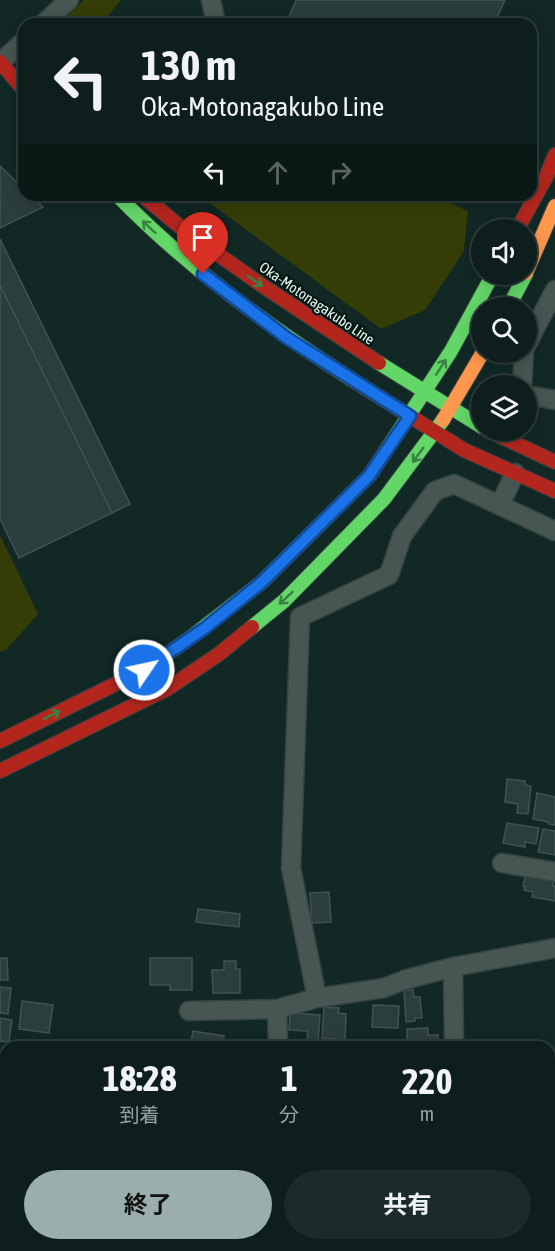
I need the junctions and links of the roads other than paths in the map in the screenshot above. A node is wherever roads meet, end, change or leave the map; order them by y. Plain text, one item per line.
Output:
1 (69, 0) edge
2 (211, 0) edge
3 (50, 18) edge
4 (215, 18) edge
5 (18, 46) edge
6 (0, 62) edge
7 (18, 79) edge
8 (18, 83) edge
9 (555, 154) edge
10 (537, 193) edge
11 (123, 201) edge
12 (149, 201) edge
13 (533, 201) edge
14 (555, 206) edge
15 (523, 219) edge
16 (537, 248) edge
17 (487, 285) edge
18 (555, 290) edge
19 (537, 325) edge
20 (477, 363) edge
21 (425, 392) junction
22 (537, 397) edge
23 (555, 400) edge
24 (450, 408) junction
25 (410, 416) junction
26 (471, 421) edge
27 (436, 431) junction
28 (510, 441) edge
29 (555, 462) edge
30 (515, 473) junction
31 (555, 491) edge
32 (500, 505) junction
33 (555, 531) edge
34 (0, 741) edge
35 (0, 771) edge
36 (502, 862) dead end
37 (555, 872) edge
38 (555, 948) edge
39 (453, 967) junction
40 (317, 998) junction
41 (277, 1009) junction
42 (189, 1011) dead end
43 (278, 1041) edge
44 (454, 1041) edge

1 - 3 street
2 - 4 street
5 - 6 street
6 - 7 main road
6 - 8 main road
9 - 10 main road
25 -> 11 main road
12 -> 21 main road, Oka-Motonagakubo Line
13 - 15 main road
14 - 16 main road
21 -> 17 main road
18 - 19 street
20 - 24 main road
21 - 24 main road, Oka-Motonagakubo Line
21 - 25 main road
22 - 23 street
24 - 26 main road, Oka-Motonagakubo Line
24 - 27 main road
25 - 27 main road
34 -> 25 main road
27 - 30 main road
27 -> 35 main road
28 - 29 main road
30 - 31 main road
30 - 32 street
32 - 33 street
32 - 40 street
36 - 37 street
38 - 39 street
39 - 40 street
39 - 44 street
40 - 41 street
41 - 42 street
41 - 43 street

